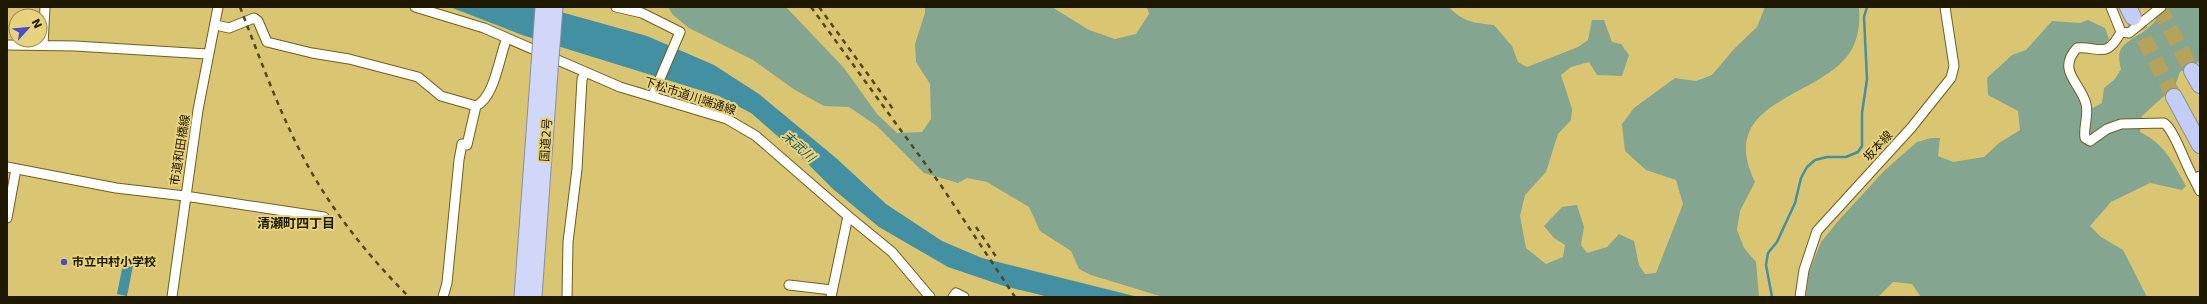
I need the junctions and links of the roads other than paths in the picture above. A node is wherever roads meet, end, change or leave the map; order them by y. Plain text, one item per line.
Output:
1 (218, 7) edge
2 (415, 7) edge
3 (543, 7) edge
4 (555, 7) edge
5 (616, 7) edge
6 (1945, 7) edge
7 (2111, 7) edge
8 (2161, 7) edge
9 (216, 25) junction
10 (2121, 32) junction
11 (507, 38) junction
12 (48, 45) edge
13 (207, 54) junction
14 (544, 68) junction
15 (2192, 71) tunnel mouth
16 (585, 73) junction
17 (2200, 85) edge
18 (654, 93) junction
19 (2174, 96) tunnel mouth
20 (476, 106) junction
21 (2200, 145) edge
22 (12, 168) edge
23 (2197, 177) edge
24 (2200, 191) edge
25 (185, 196) junction
26 (848, 216) junction
27 (7, 218) edge
28 (324, 218) dead end
29 (529, 269) junction
30 (789, 285) dead end
31 (831, 293) edge
32 (173, 297) edge
33 (443, 297) edge
34 (518, 297) edge
35 (522, 297) edge
36 (535, 297) edge
37 (567, 297) edge
38 (930, 297) edge
39 (954, 297) edge
40 (964, 297) edge
41 (1800, 297) edge

1 - 9 street, 市道和田橋線
2 - 11 street, 下松市道川端通線
3 - 14 highway, 国道2号, bridge
4 - 14 highway, 国道2号, bridge
5 - 18 street
6 - 41 street, 坂本線
7 - 10 street
8 - 10 street
9 - 13 street, 市道和田橋線
9 - 20 street
10 - 23 street
11 - 16 street, 下松市道川端通線
11 - 20 street
12 - 13 street
13 - 25 street, 市道和田橋線
14 - 29 highway, 国道2号
15 - 17 highway
16 - 18 street, 下松市道川端通線
16 - 37 street
18 - 26 street, 下松市道川端通線
19 - 21 highway
20 - 33 street
22 - 25 street
22 - 27 street
23 - 24 street
25 - 28 street
25 - 32 street, 市道和田橋線
26 - 31 street
26 - 38 street, 下松市道川端通線
29 - 34 highway, 国道2号
29 - 35 highway, 国道2号
29 - 36 highway, 国道2号
30 - 31 street
39 - 40 street

